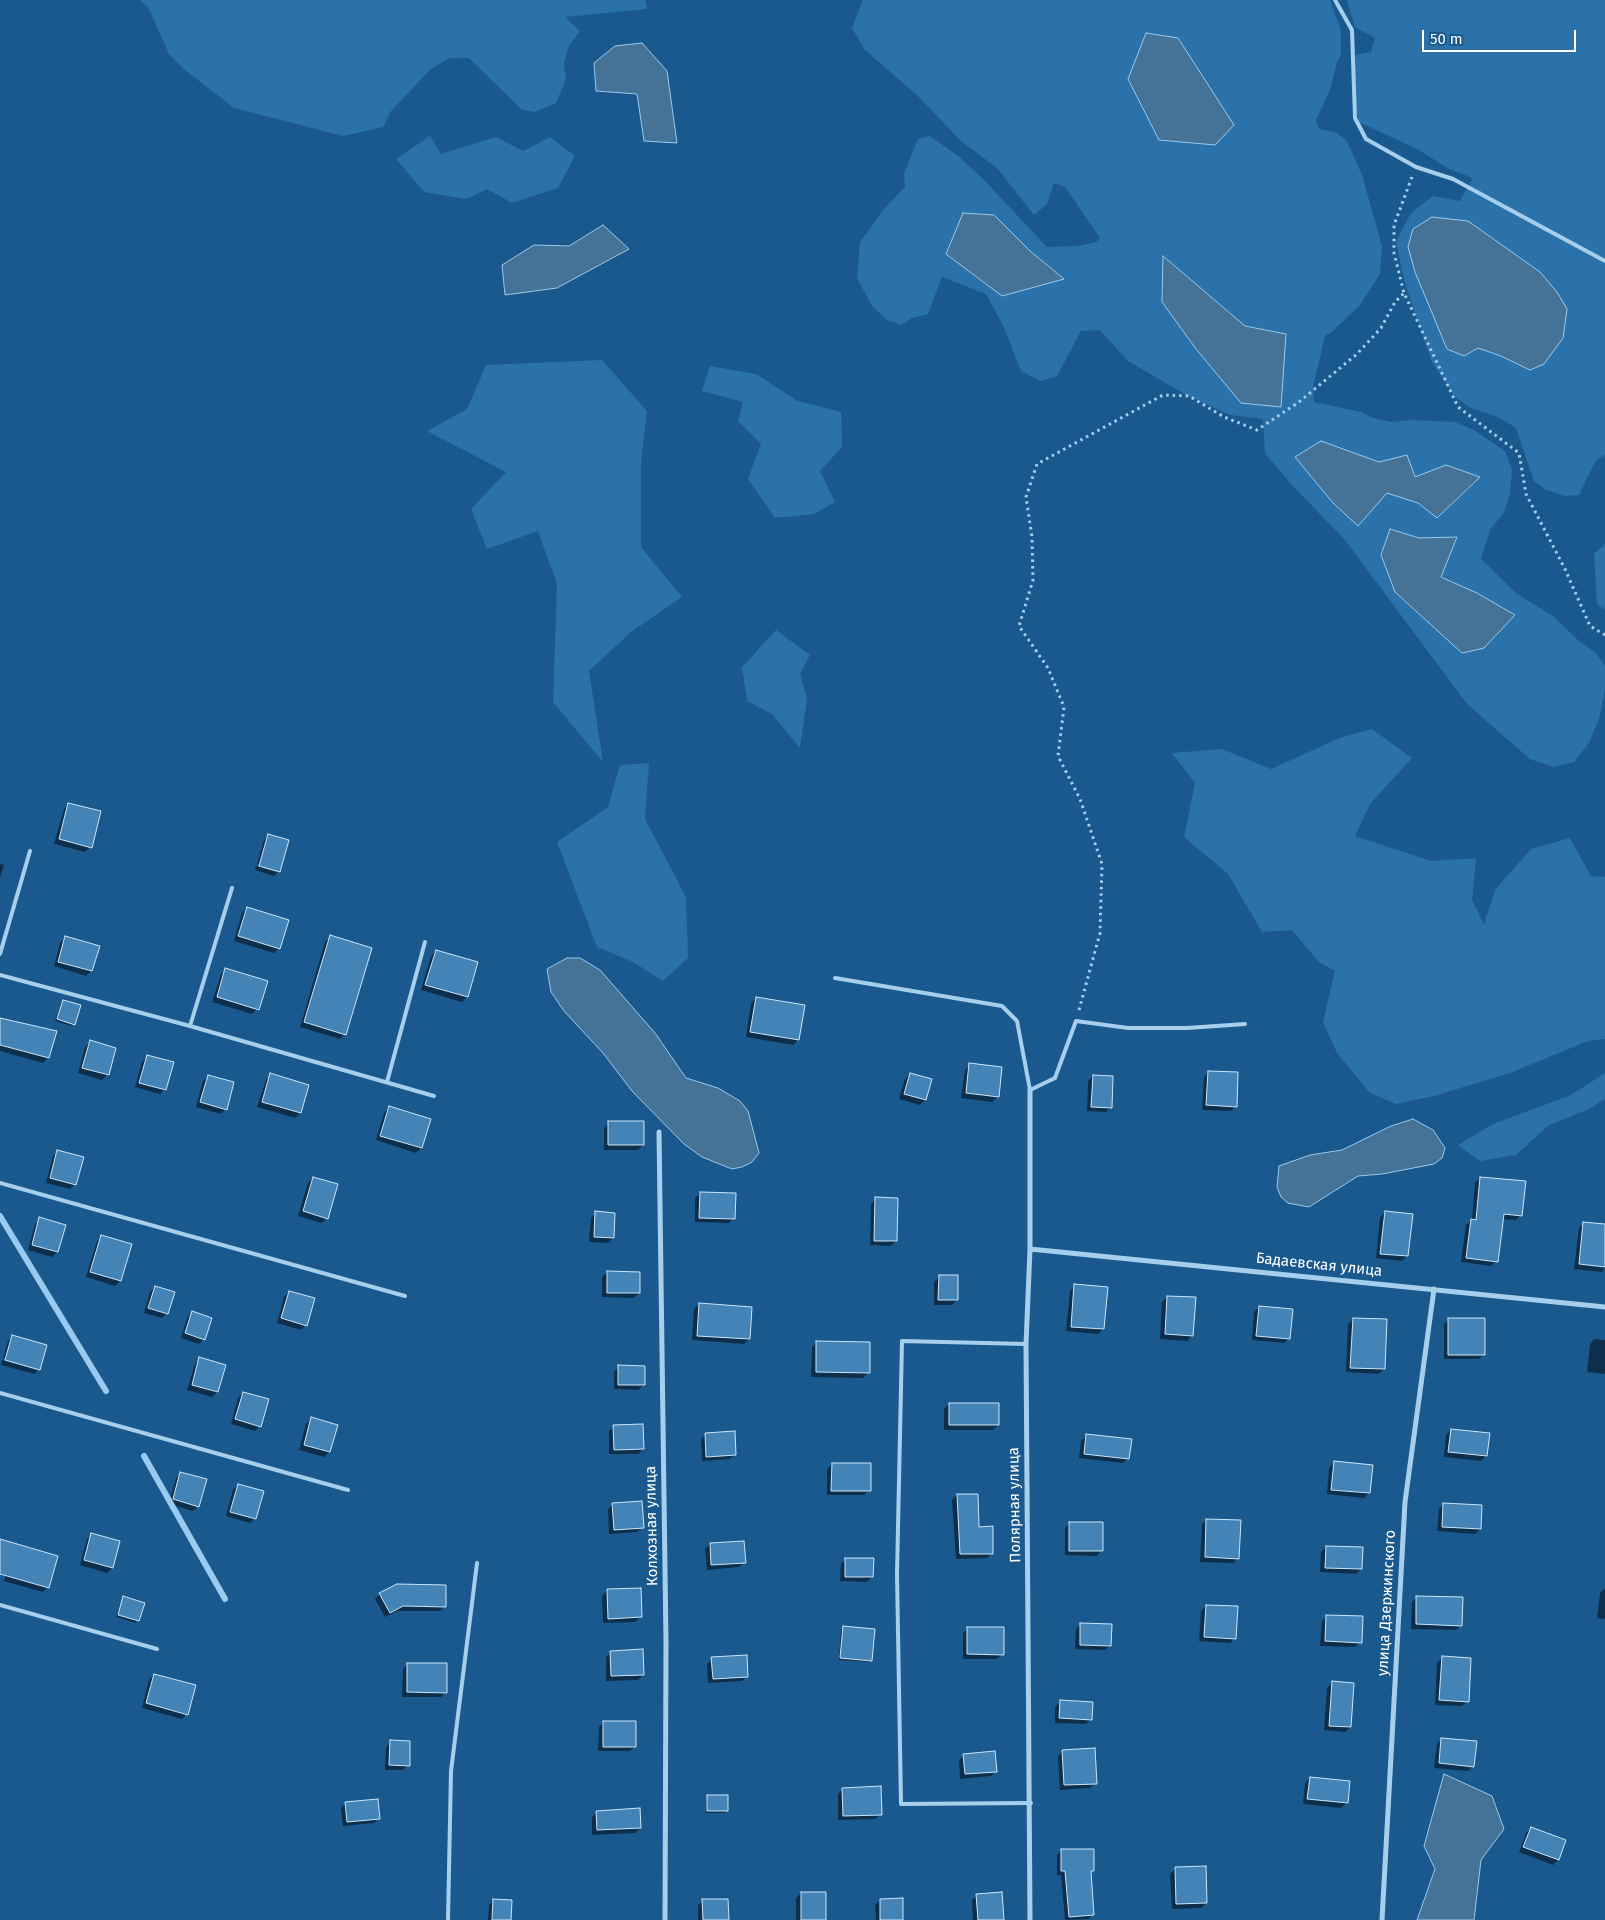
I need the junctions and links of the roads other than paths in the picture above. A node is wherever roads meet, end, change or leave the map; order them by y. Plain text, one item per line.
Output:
1 (1334, 0) edge
2 (1605, 261) edge
3 (30, 851) dead end
4 (232, 888) dead end
5 (425, 942) dead end
6 (0, 954) edge
7 (0, 975) edge
8 (835, 978) dead end
9 (1246, 1024) dead end
10 (190, 1026) junction
11 (387, 1082) junction
12 (1030, 1090) junction
13 (434, 1096) dead end
14 (659, 1132) dead end
15 (0, 1182) edge
16 (1030, 1249) junction
17 (1434, 1289) junction
18 (405, 1296) dead end
19 (1605, 1307) edge
20 (1026, 1344) junction
21 (0, 1393) edge
22 (348, 1490) dead end
23 (477, 1563) dead end
24 (0, 1605) edge
25 (157, 1649) dead end
26 (1031, 1803) junction
27 (448, 1920) edge
28 (664, 1920) edge
29 (1030, 1920) edge
30 (1382, 1920) edge

1 - 2 lane
3 - 6 lane
4 - 10 lane
5 - 11 lane
7 - 10 lane
8 - 12 lane
9 - 12 lane
10 - 11 lane
11 - 13 lane
12 - 16 street, Полярная улица
14 - 28 street, Колхозная улица
15 - 18 lane
16 - 17 street, Бадаевская улица
16 - 20 street, Полярная улица
17 - 19 street, Бадаевская улица
17 - 30 street, улица Дзержинского
20 - 26 street, Полярная улица
20 - 26 lane
21 - 22 lane
23 - 27 lane
24 - 25 lane
26 - 29 street, Полярная улица

